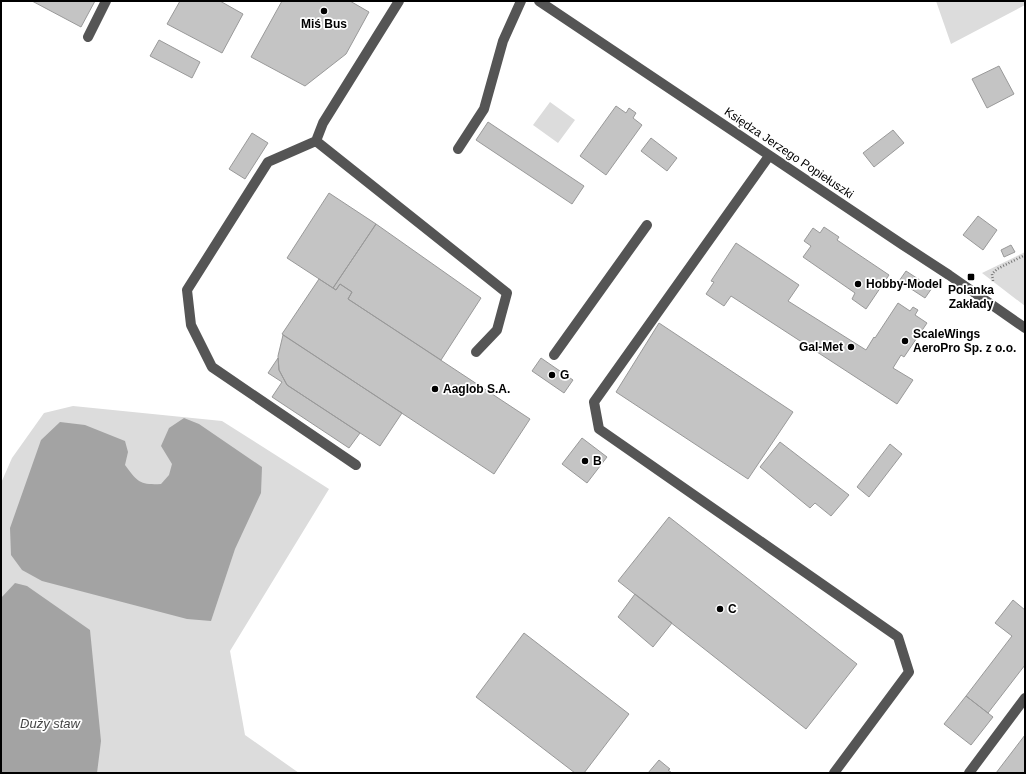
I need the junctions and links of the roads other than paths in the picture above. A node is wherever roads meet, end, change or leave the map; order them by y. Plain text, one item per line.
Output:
1 (106, 1) edge
2 (398, 1) edge
3 (521, 1) edge
4 (539, 1) edge
5 (88, 37) dead end
6 (316, 141) junction
7 (458, 149) dead end
8 (769, 156) junction
9 (647, 226) dead end
10 (1025, 328) edge
11 (476, 352) dead end
12 (554, 355) dead end
13 (356, 465) dead end
14 (1025, 698) edge
15 (834, 773) edge
16 (969, 773) edge

1 - 5 street
2 - 6 street
3 - 7 street
4 - 8 street, Księdza Jerzego Popiełuszki
6 - 11 street
6 - 13 street
8 - 10 street, Księdza Jerzego Popiełuszki
8 - 15 street
9 - 12 street
14 - 16 street

